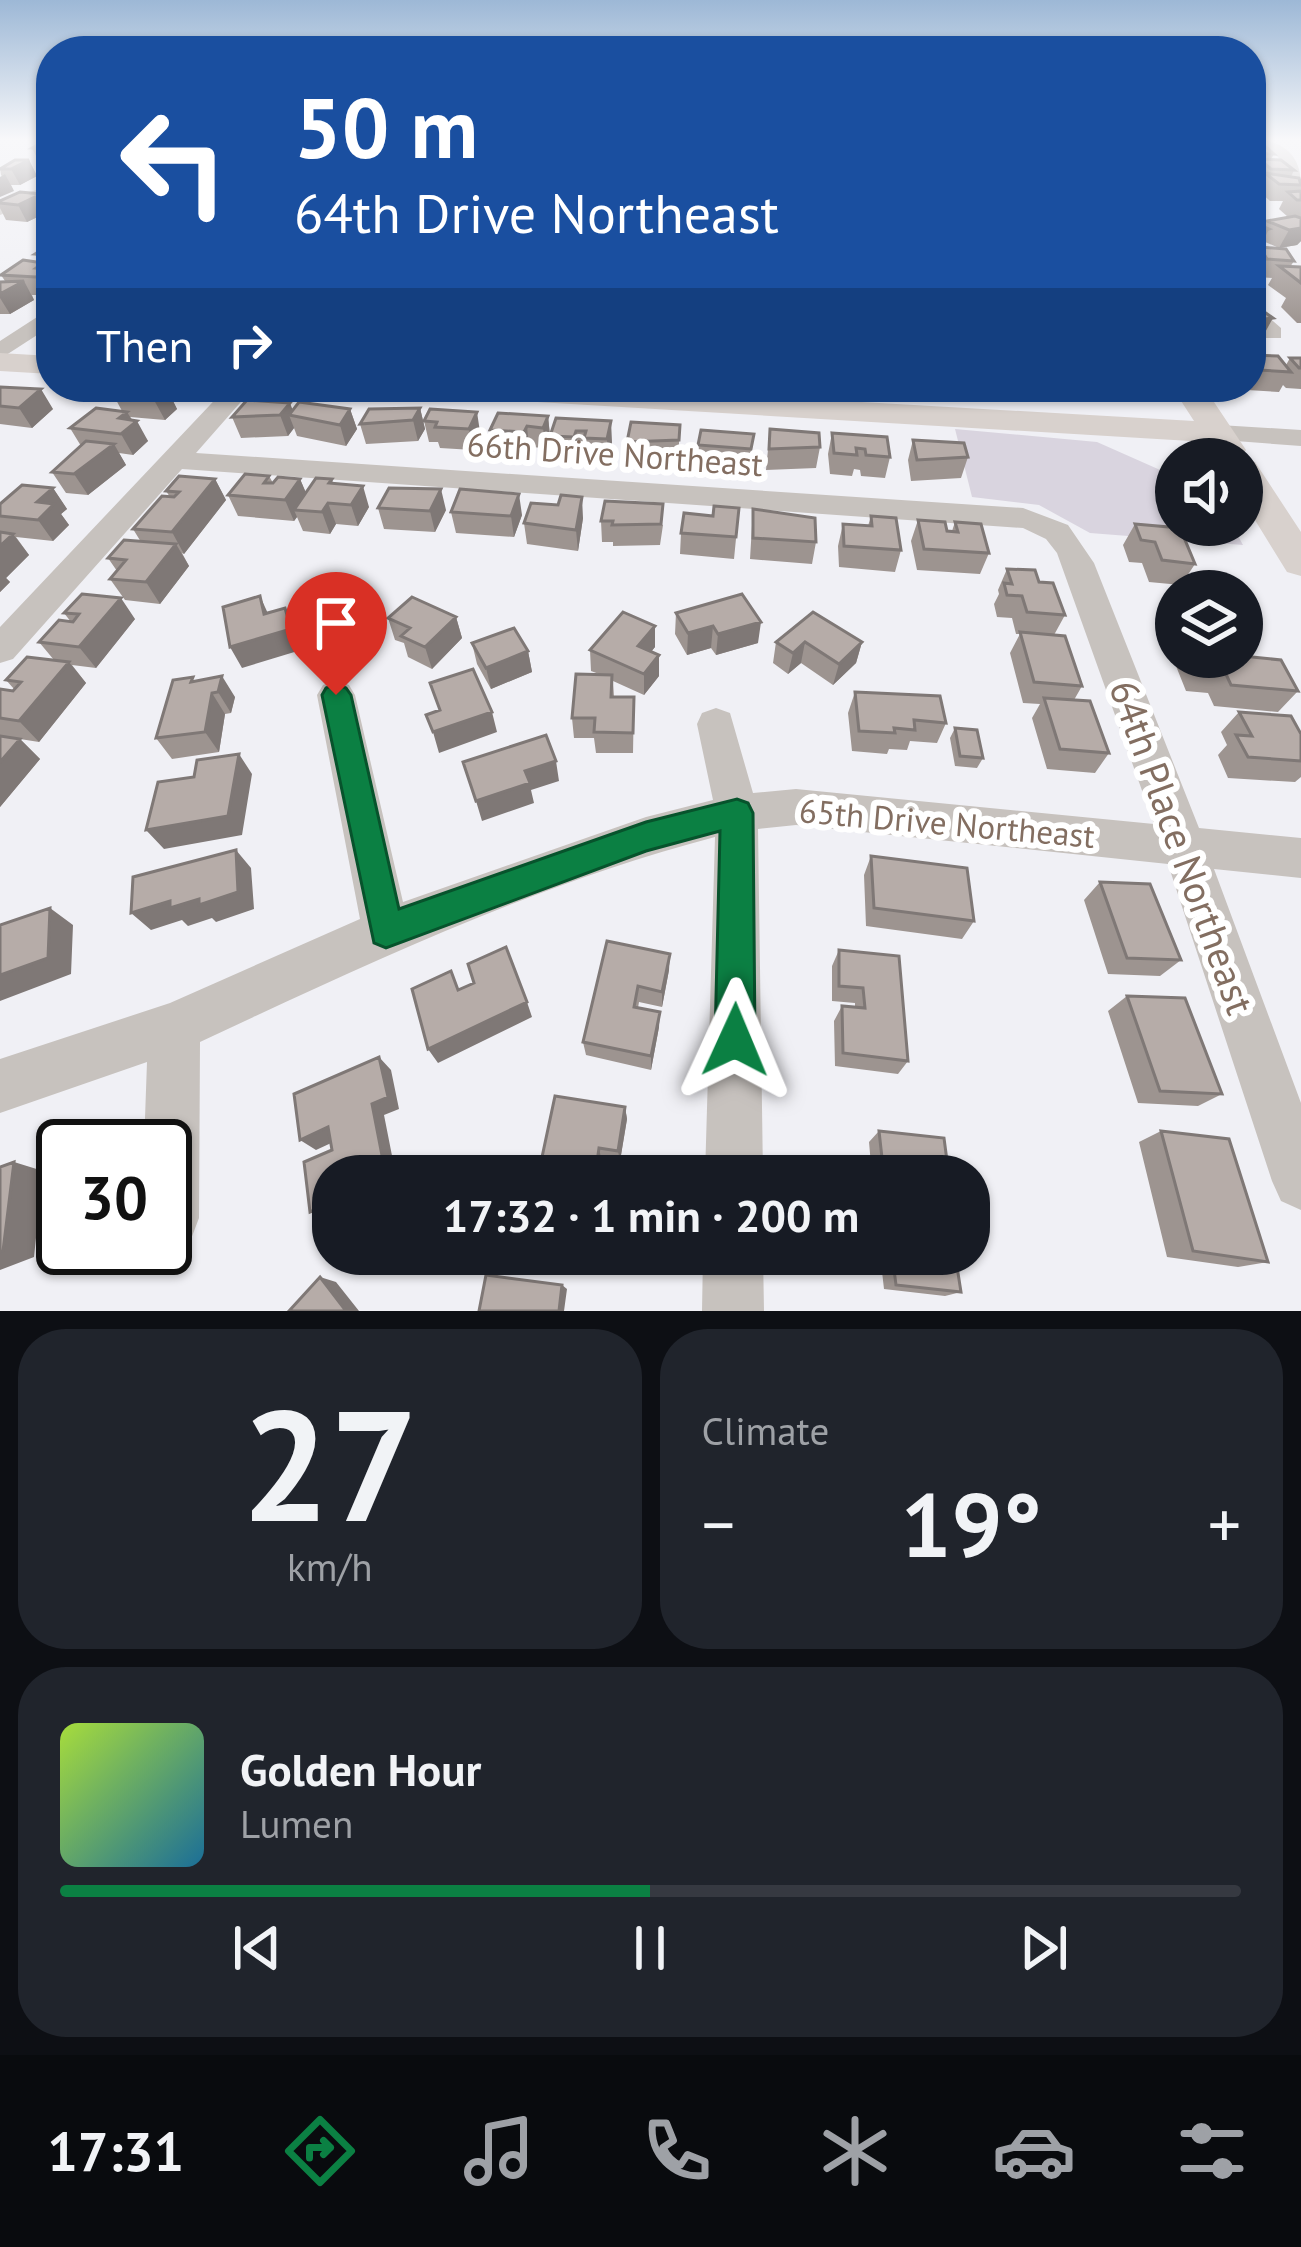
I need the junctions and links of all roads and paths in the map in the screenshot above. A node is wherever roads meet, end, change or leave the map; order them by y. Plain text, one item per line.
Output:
1 (1266, 325) edge
2 (36, 326) edge
3 (1273, 332) edge
4 (0, 352) edge
5 (0, 362) edge
6 (36, 363) edge
7 (227, 402) edge
8 (833, 402) edge
9 (1198, 402) edge
10 (1155, 438) edge
11 (1222, 438) edge
12 (1301, 438) edge
13 (1263, 442) edge
14 (175, 460) junction
15 (1263, 503) edge
16 (1048, 524) joint
17 (1301, 563) edge
18 (0, 650) edge
19 (336, 695) dead end
20 (716, 724) dead end
21 (737, 813) junction
22 (1184, 846) junction
23 (1301, 858) edge
24 (386, 931) junction
25 (174, 1027) junction
26 (0, 1086) edge
27 (172, 1119) edge
28 (734, 1155) edge
29 (1301, 1180) edge
30 (734, 1275) edge
31 (733, 1311) edge

1 - 3 street
2 - 4 street
5 - 6 main road
7 - 14 street
8 - 10 main road
9 - 11 main road
12 - 13 street
14 - 16 street, 66th Drive Northeast
14 - 18 street
15 - 17 main road
16 - 22 street, 64th Place Northeast
19 - 24 street
20 - 21 street
21 - 22 street, 65th Drive Northeast
21 - 24 street, 65th Drive Northeast
21 - 28 street
22 - 23 street, 65th Drive Northeast
22 - 29 street, 64th Place Northeast
24 - 25 street, 65th Drive Northeast
25 - 26 street, 65th Drive Northeast
25 - 27 street
30 - 31 street

